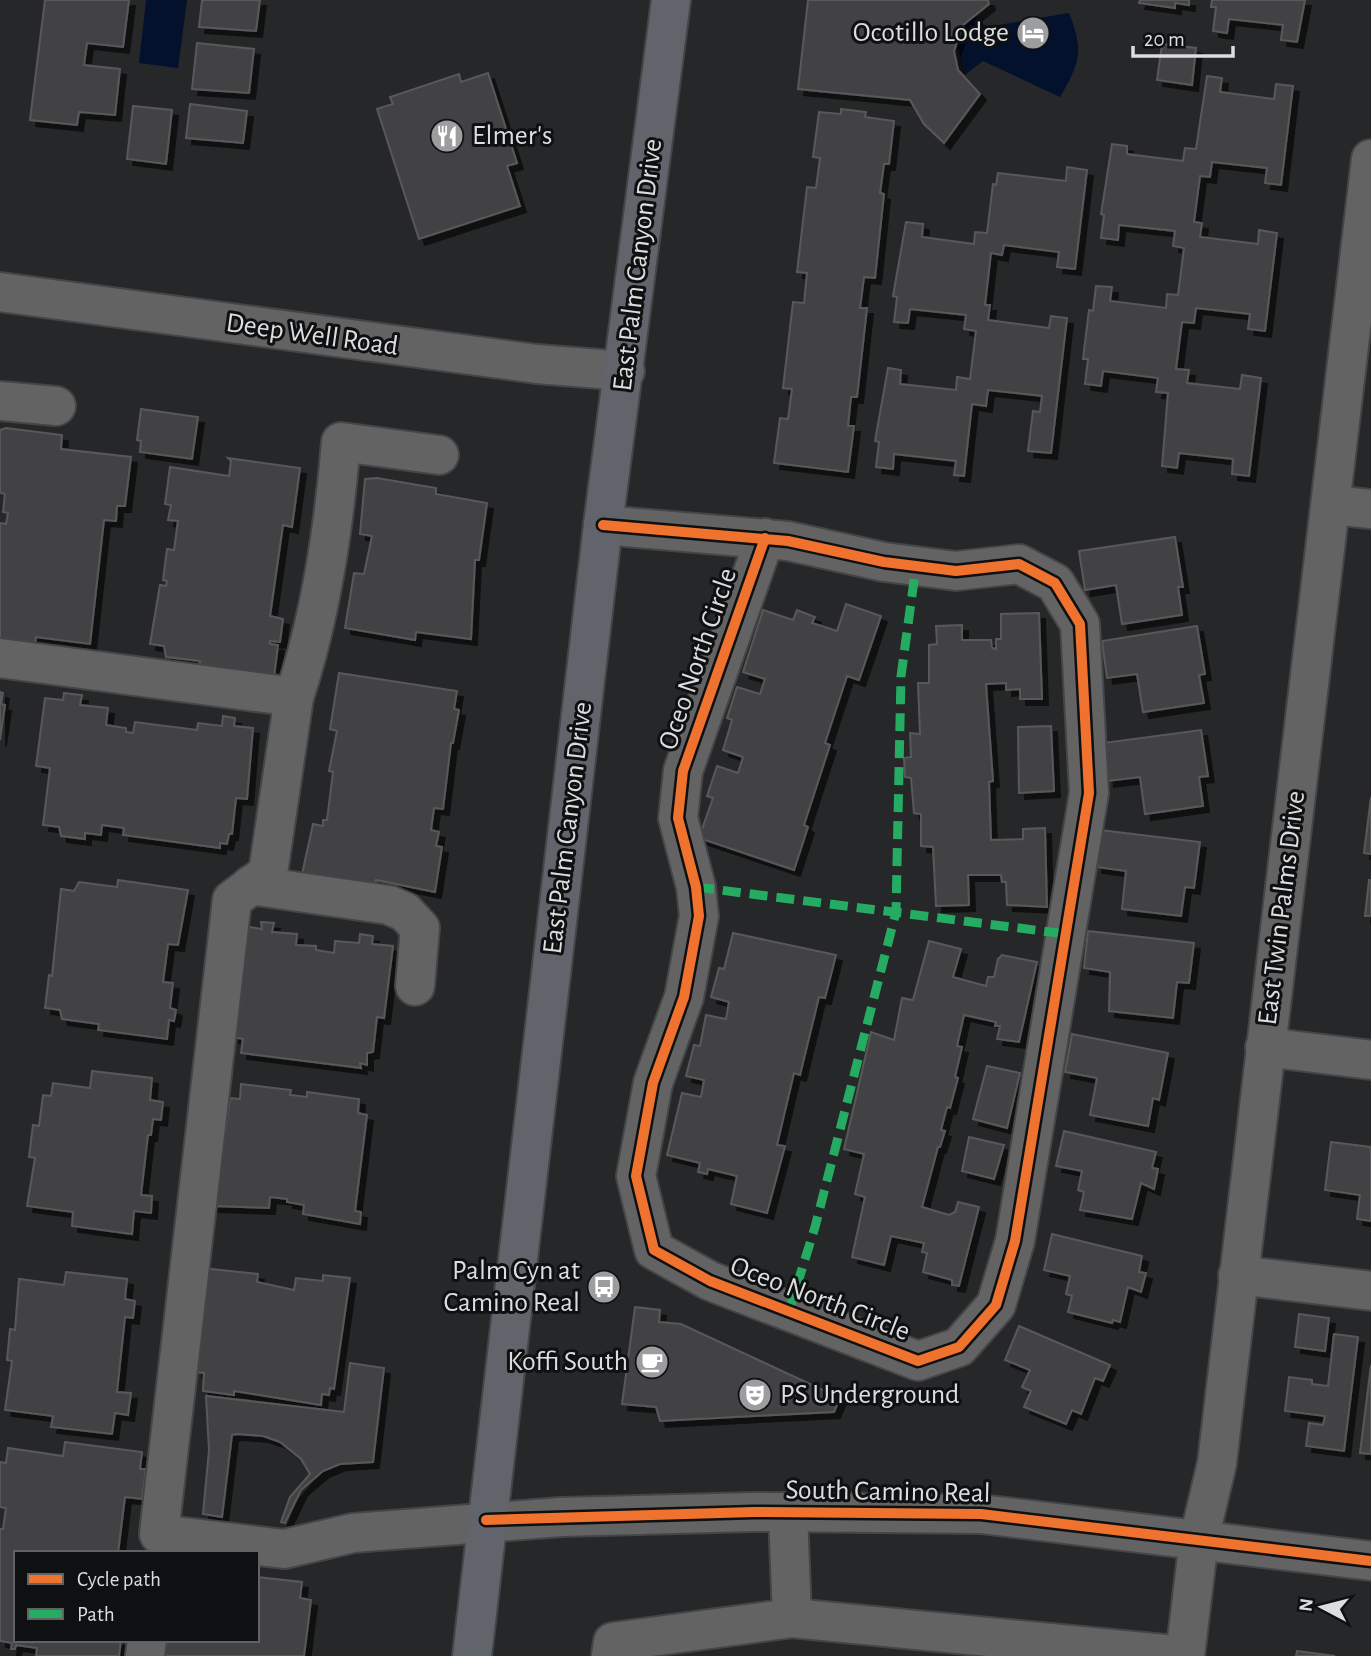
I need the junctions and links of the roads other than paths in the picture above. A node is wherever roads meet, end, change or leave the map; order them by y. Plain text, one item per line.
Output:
1 (671, 0) edge
2 (1371, 159) edge
3 (0, 292) edge
4 (625, 371) junction
5 (0, 401) edge
6 (56, 406) dead end
7 (439, 455) dead end
8 (1332, 505) junction
9 (1371, 509) edge
10 (603, 525) junction
11 (765, 538) junction
12 (0, 658) edge
13 (295, 697) junction
14 (251, 885) junction
15 (415, 986) dead end
16 (1265, 1047) junction
17 (1371, 1060) edge
18 (1238, 1275) junction
19 (1371, 1291) edge
20 (788, 1513) junction
21 (486, 1520) junction
22 (1199, 1539) junction
23 (158, 1543) edge
24 (1371, 1561) edge
25 (792, 1618) junction
26 (472, 1656) edge
27 (611, 1656) edge
28 (1185, 1656) edge

1 - 4 main road, East Palm Canyon Drive
2 - 8 street, East Twin Palms Drive
3 - 4 street, Deep Well Road
4 - 10 main road, East Palm Canyon Drive
5 - 6 street
7 - 13 street
8 - 9 street
8 - 16 street, East Twin Palms Drive
10 - 11 street, Oceo North Circle
10 - 21 main road, East Palm Canyon Drive
11 - 11 street, Oceo North Circle
12 - 13 street
13 - 14 street
14 - 15 street
14 - 23 street
16 - 17 street
16 - 18 street, East Twin Palms Drive
18 - 19 street
18 - 22 street, East Twin Palms Drive
20 - 21 street, South Camino Real
20 - 22 street, South Camino Real
20 - 25 street
21 - 23 street, South Camino Real
21 - 26 main road, East Palm Canyon Drive
22 - 24 street, South Camino Real
22 - 28 street, East Twin Palms Drive
25 - 27 street
25 - 28 street

